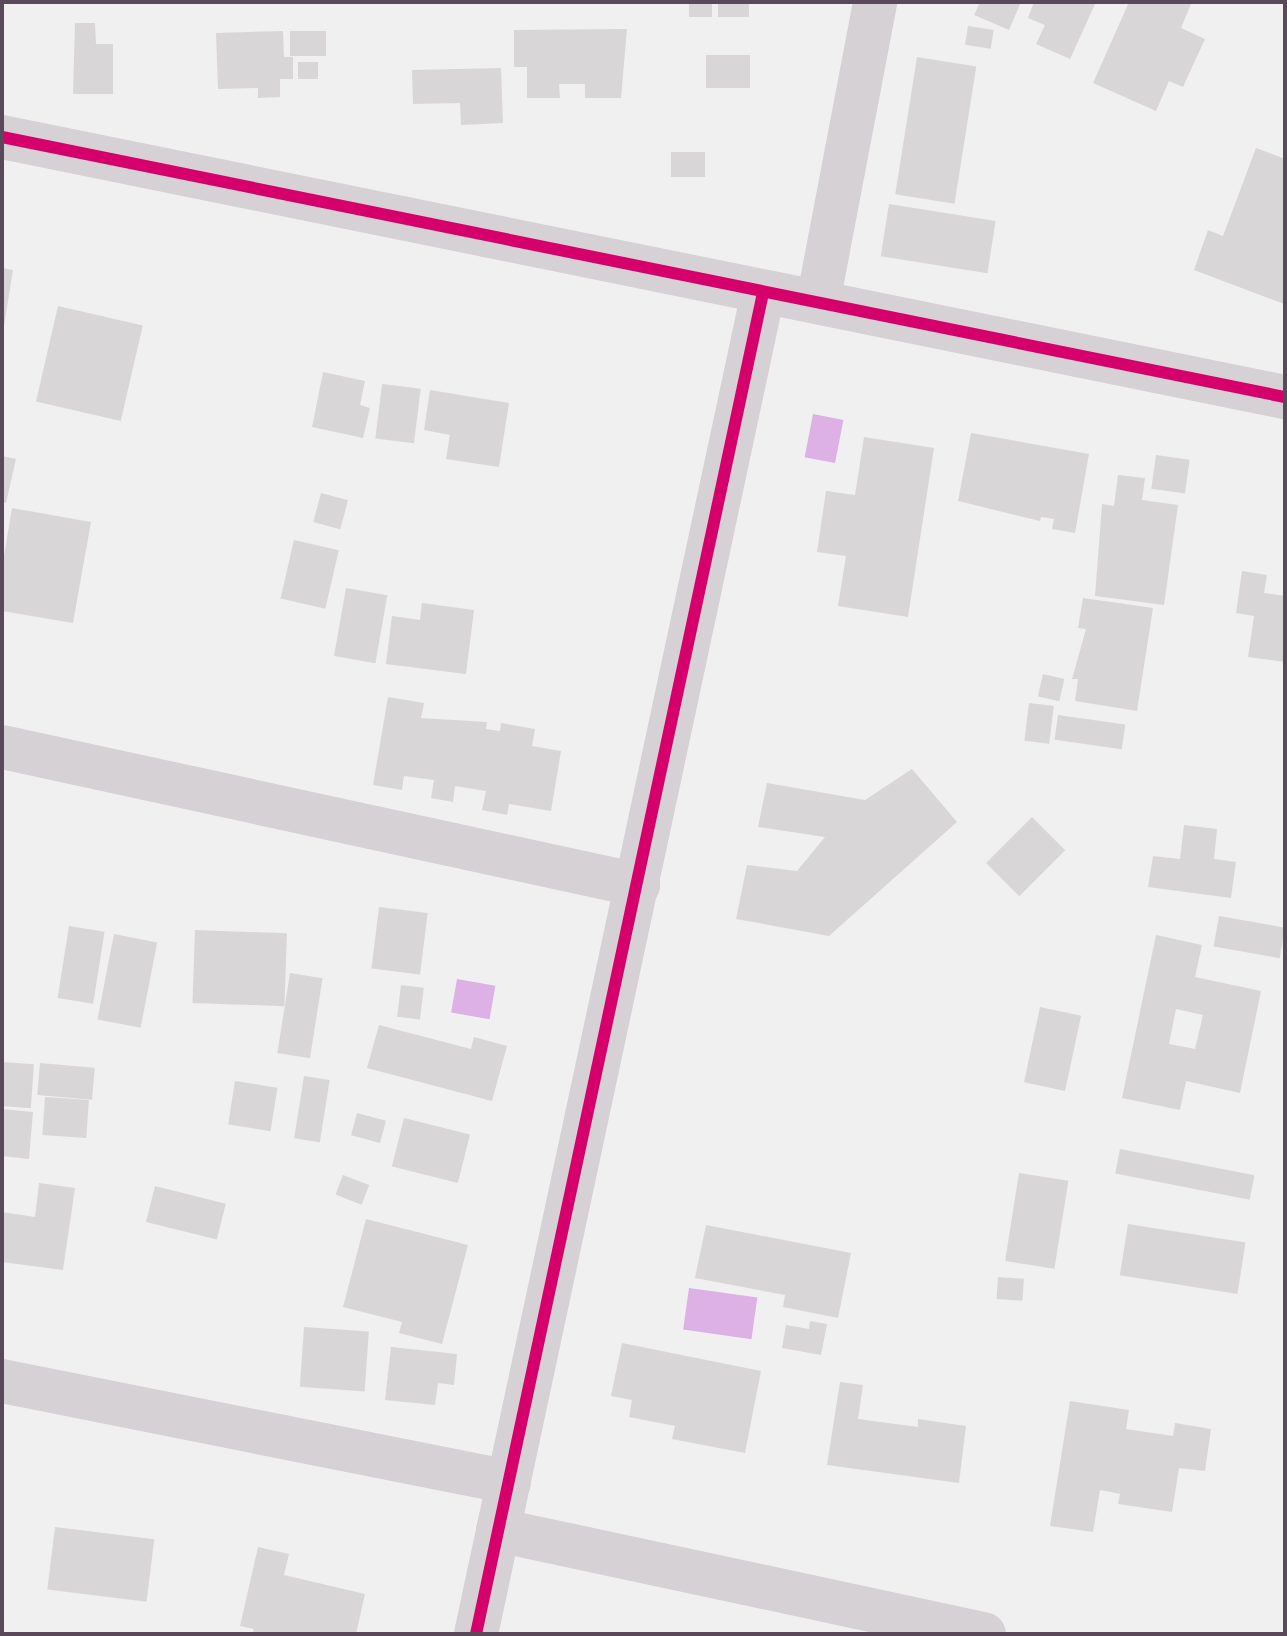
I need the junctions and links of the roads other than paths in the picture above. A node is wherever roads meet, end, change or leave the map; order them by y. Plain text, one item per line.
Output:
1 (875, 2) edge
2 (2, 137) edge
3 (763, 293) junction
4 (818, 302) junction
5 (1285, 397) edge
6 (2, 747) edge
7 (638, 885) junction
8 (2, 1381) edge
9 (509, 1482) junction
10 (498, 1530) junction
11 (476, 1634) edge
12 (984, 1634) edge

1 - 4 street
2 - 3 street
3 - 4 street
3 - 7 street
4 - 5 street
6 - 7 street
7 - 9 street
8 - 9 street
9 - 10 street
10 - 11 street
10 - 12 street

